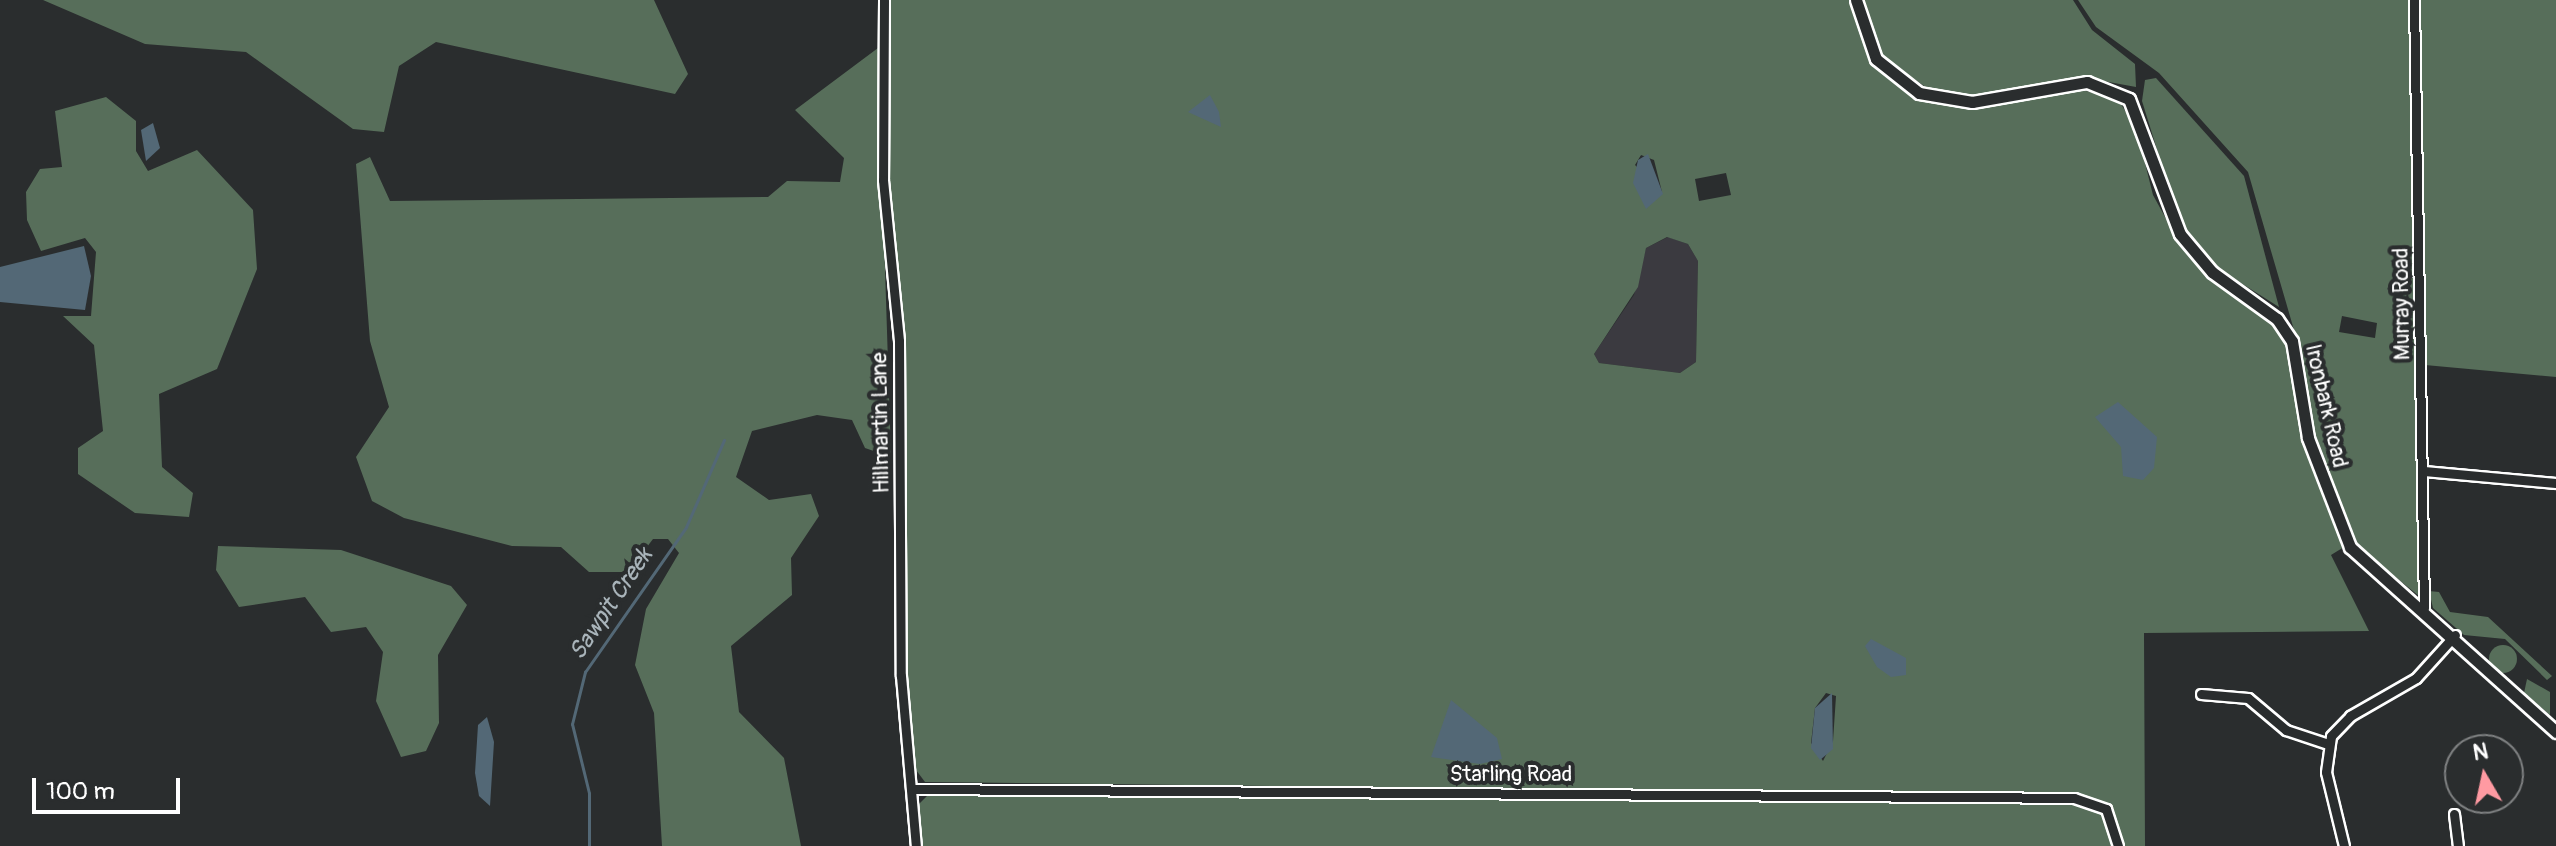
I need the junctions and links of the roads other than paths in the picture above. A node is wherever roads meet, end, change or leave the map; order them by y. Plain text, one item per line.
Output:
1 (884, 0) edge
2 (1856, 0) edge
3 (2414, 0) edge
4 (2423, 471) junction
5 (2556, 483) edge
6 (2424, 608) junction
7 (2455, 635) junction
8 (2201, 694) dead end
9 (2556, 732) edge
10 (2328, 744) junction
11 (913, 789) junction
12 (2454, 814) dead end
13 (916, 846) edge
14 (2118, 846) edge
15 (2344, 846) edge
16 (2458, 846) edge

1 - 11 street, Hillmartin Lane
2 - 6 street, Ironbark Road
3 - 4 street, Murray Road
4 - 5 street
4 - 6 street, Murray Road
6 - 7 street, Ironbark Road
7 - 9 street, Ironbark Road
7 - 10 street
8 - 10 street
10 - 15 street
11 - 13 street, Hillmartin Lane
11 - 14 street, Starling Road
12 - 16 street

